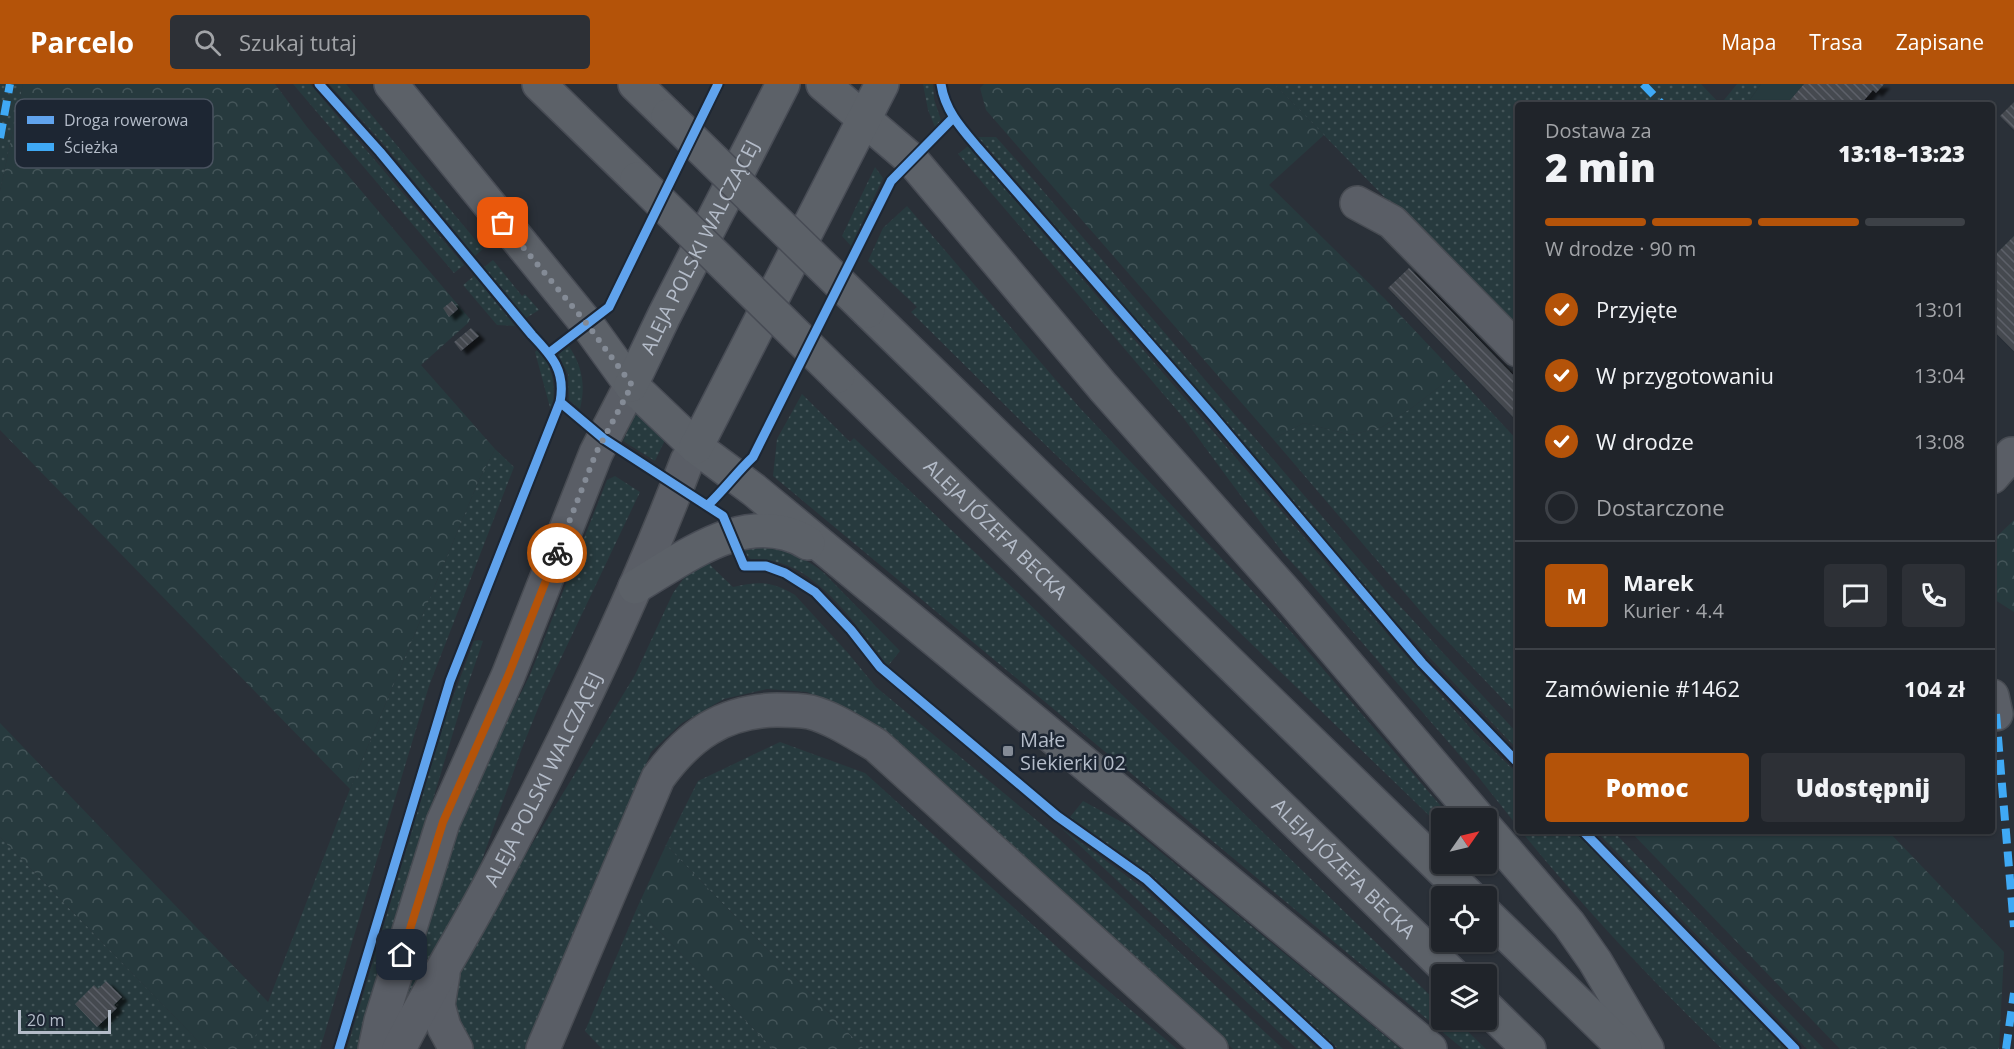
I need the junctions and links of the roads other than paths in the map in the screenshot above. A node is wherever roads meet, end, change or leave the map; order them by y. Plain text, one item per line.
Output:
1 (391, 84) edge
2 (539, 84) edge
3 (635, 84) edge
4 (783, 84) edge
5 (823, 84) edge
6 (882, 84) edge
7 (866, 119) junction
8 (1357, 203) dead end
9 (1515, 347) edge
10 (632, 385) junction
11 (696, 447) junction
12 (846, 566) junction
13 (635, 587) junction
14 (1470, 808) edge
15 (1497, 841) edge
16 (1459, 886) edge
17 (1497, 925) edge
18 (1442, 964) edge
19 (444, 967) junction
20 (1497, 1018) edge
21 (375, 1049) edge
22 (399, 1049) edge
23 (456, 1049) edge
24 (543, 1049) edge
25 (1210, 1049) edge
26 (1430, 1049) edge
27 (1529, 1049) edge
28 (1625, 1049) edge
29 (1647, 1049) edge

1 - 10 main road
2 - 18 main road, ALEJA JÓZEFA BECKA, bridge
3 - 16 main road, bridge
4 - 10 main road, ALEJA POLSKI WALCZĄCEJ
5 - 7 main road
6 - 7 main road
7 - 11 main road
7 - 14 main road
8 - 9 street
10 - 11 main road
10 - 21 street, ALEJA POLSKI WALCZĄCEJ
11 - 12 main road
11 - 13 street, ALEJA POLSKI WALCZĄCEJ
12 - 13 main road
12 - 26 main road
13 - 19 street, ALEJA POLSKI WALCZĄCEJ
15 - 29 main road
17 - 28 main road
19 - 22 street, ALEJA POLSKI WALCZĄCEJ
19 - 23 street
20 - 27 main road
24 - 25 street

